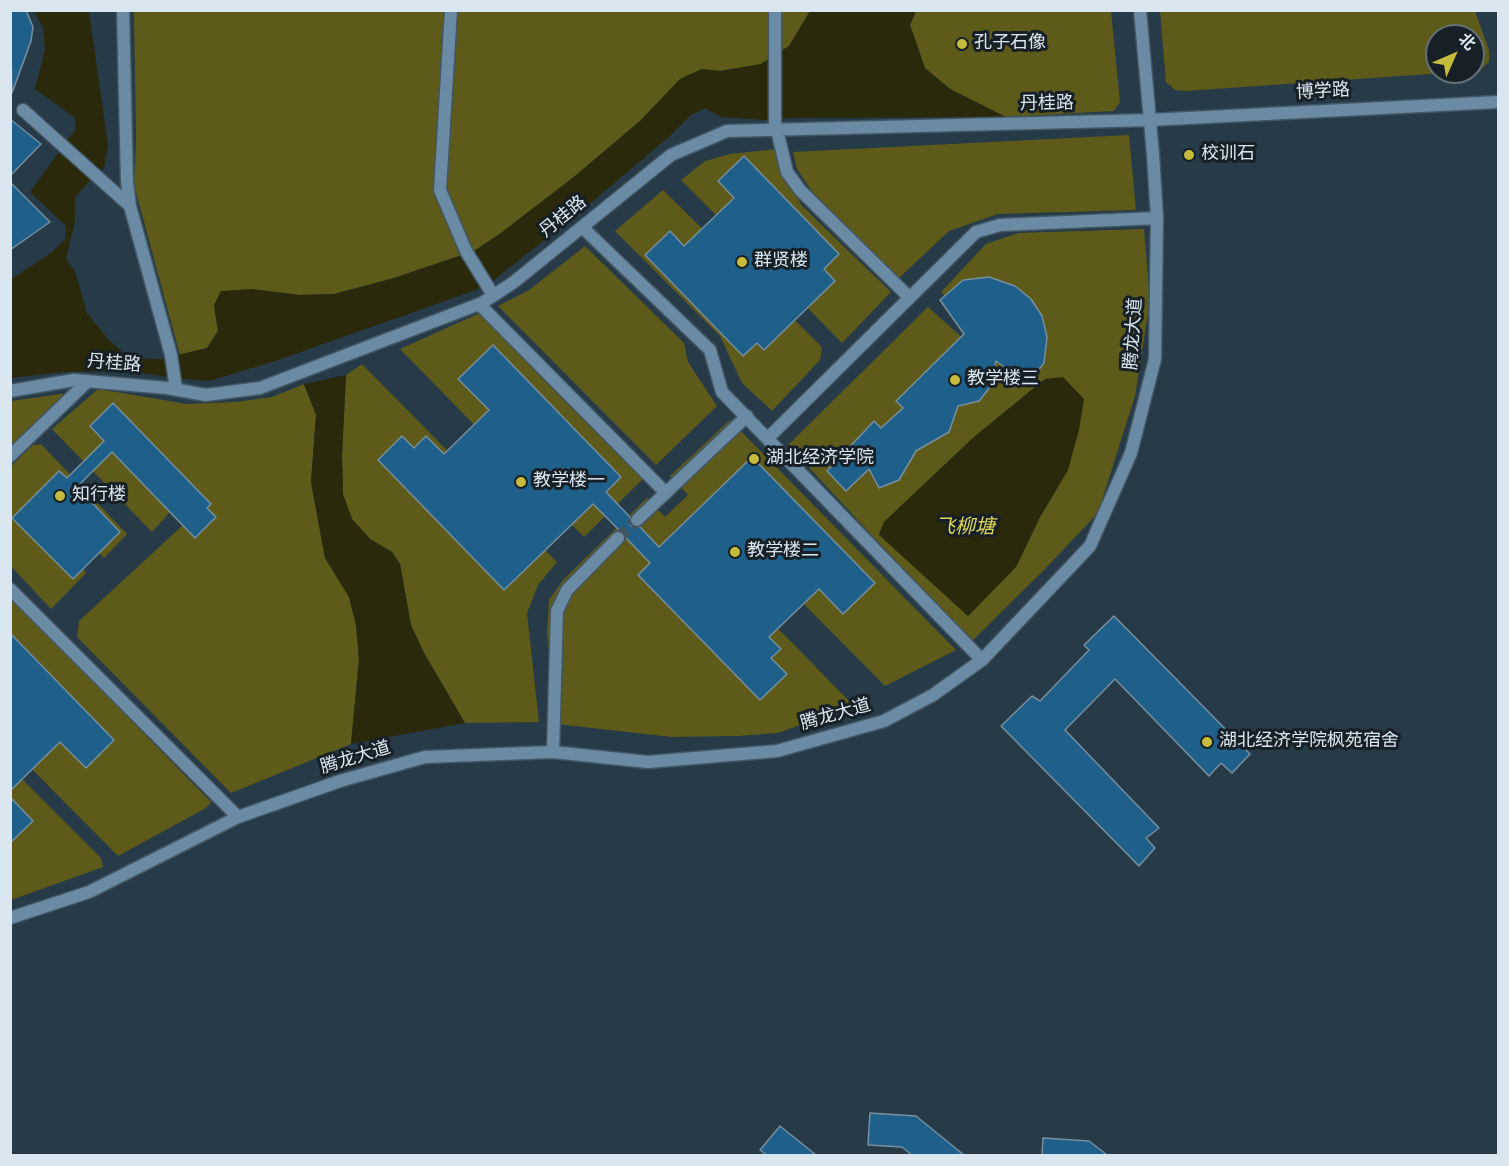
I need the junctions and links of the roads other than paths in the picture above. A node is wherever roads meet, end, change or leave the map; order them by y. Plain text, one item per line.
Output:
1 (123, 10) edge
2 (451, 10) edge
3 (775, 10) edge
4 (1140, 10) edge
5 (1498, 102) edge
6 (23, 110) dead end
7 (1150, 120) junction
8 (776, 126) junction
9 (130, 206) junction
10 (1157, 218) junction
11 (582, 227) junction
12 (491, 292) junction
13 (909, 297) junction
14 (479, 304) junction
15 (88, 381) junction
16 (176, 388) junction
17 (10, 391) edge
18 (747, 416) junction
19 (768, 438) junction
20 (10, 456) edge
21 (666, 493) junction
22 (638, 520) tunnel mouth
23 (618, 538) tunnel mouth
24 (10, 589) edge
25 (982, 660) junction
26 (553, 752) junction
27 (238, 817) junction
28 (10, 918) edge

1 - 9 street
2 - 12 street
3 - 8 street
4 - 7 street, 腾龙大道
5 - 7 street, 博学路
6 - 9 street
7 - 8 street, 丹桂路
7 - 10 street, 腾龙大道
8 - 11 street, 丹桂路
8 - 13 street
9 - 16 street
10 - 13 street
10 - 25 street, 腾龙大道
11 - 12 street, 丹桂路
11 - 18 street
12 - 14 street, 丹桂路
13 - 19 street
14 - 16 street, 丹桂路
14 - 21 street
15 - 16 street, 丹桂路
15 - 17 street, 丹桂路
15 - 20 street
18 - 19 street
18 - 21 street
19 - 25 street
21 - 22 street
23 - 26 street
24 - 27 street
25 - 26 street, 腾龙大道
26 - 27 street, 腾龙大道
27 - 28 street, 腾龙大道

